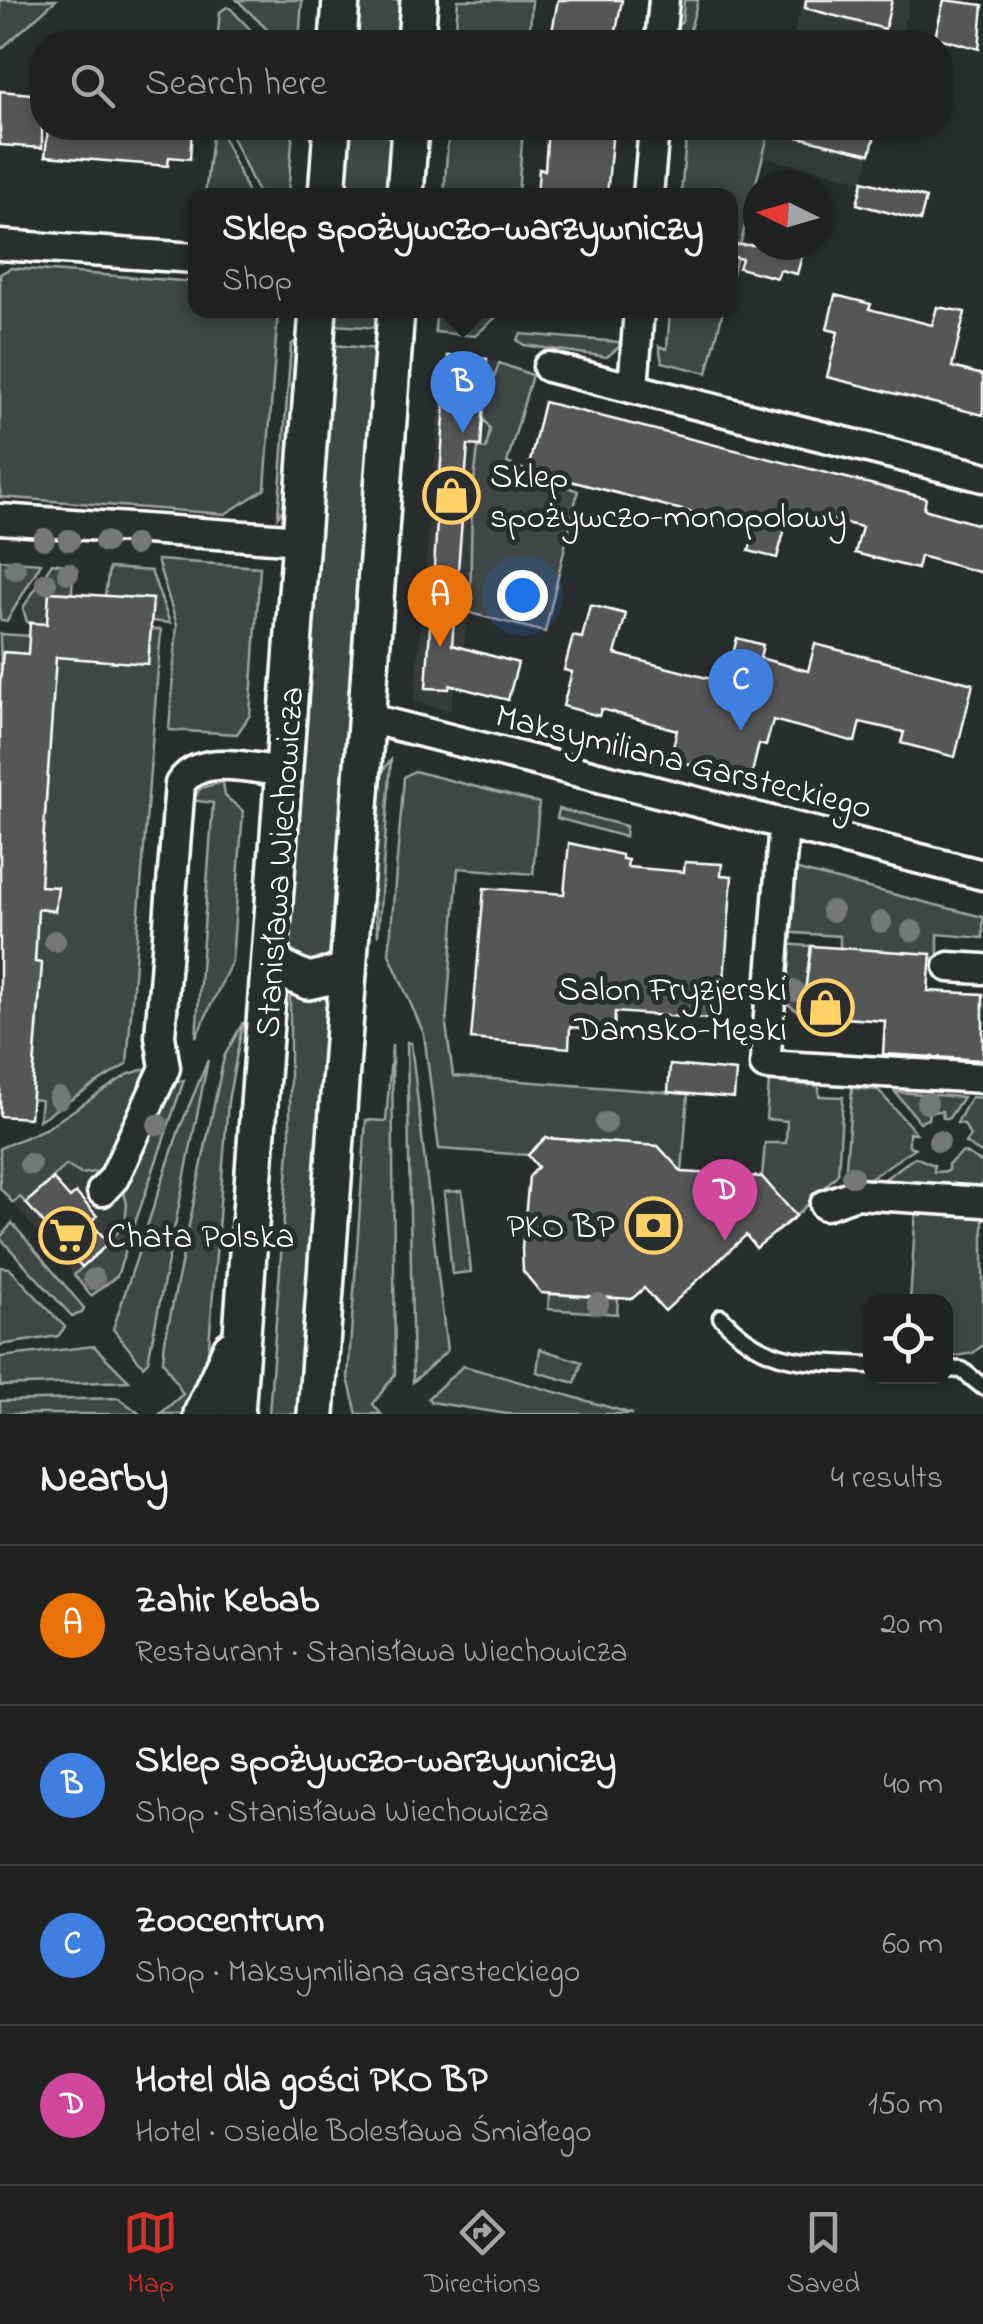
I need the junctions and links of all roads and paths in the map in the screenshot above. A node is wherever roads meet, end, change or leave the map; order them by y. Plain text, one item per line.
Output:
1 (341, 0) edge
2 (419, 0) edge
3 (664, 0) edge
4 (339, 30) edge
5 (417, 30) edge
6 (661, 30) edge
7 (331, 140) edge
8 (409, 140) edge
9 (653, 140) edge
10 (328, 188) edge
11 (406, 188) edge
12 (649, 188) edge
13 (0, 245) edge
14 (188, 257) edge
15 (317, 318) edge
16 (395, 318) edge
17 (638, 318) edge
18 (548, 367) dead end
19 (633, 388) junction
20 (983, 477) edge
21 (0, 518) edge
22 (302, 540) junction
23 (367, 718) junction
24 (285, 772) junction
25 (784, 824) junction
26 (983, 875) edge
27 (271, 964) junction
28 (949, 967) dead end
29 (983, 969) edge
30 (348, 972) junction
31 (983, 1078) edge
32 (102, 1191) dead end
33 (983, 1202) edge
34 (825, 1205) dead end
35 (721, 1317) dead end
36 (243, 1320) junction
37 (863, 1364) edge
38 (953, 1369) edge
39 (983, 1387) edge
40 (323, 1405) edge
41 (202, 1414) edge
42 (236, 1414) edge

1 - 4 street
2 - 5 street
3 - 6 street
7 - 10 street
8 - 11 street
9 - 12 street
13 - 14 street
15 - 22 street, Stanisława Wiechowicza
16 - 23 street
17 - 19 street
18 - 19 street
19 - 20 street
21 - 22 street
22 - 24 street, Stanisława Wiechowicza
23 - 25 street, Maksymiliana Garsteckiego
23 - 30 street
24 - 27 street, Stanisława Wiechowicza
24 - 32 street
25 - 26 street, Maksymiliana Garsteckiego
25 - 31 street
27 - 30 street
27 - 36 street, Stanisława Wiechowicza
28 - 29 street
30 - 40 street
33 - 34 street
35 - 37 lane
36 - 41 street
36 - 42 street, Stanisława Wiechowicza
38 - 39 lane

